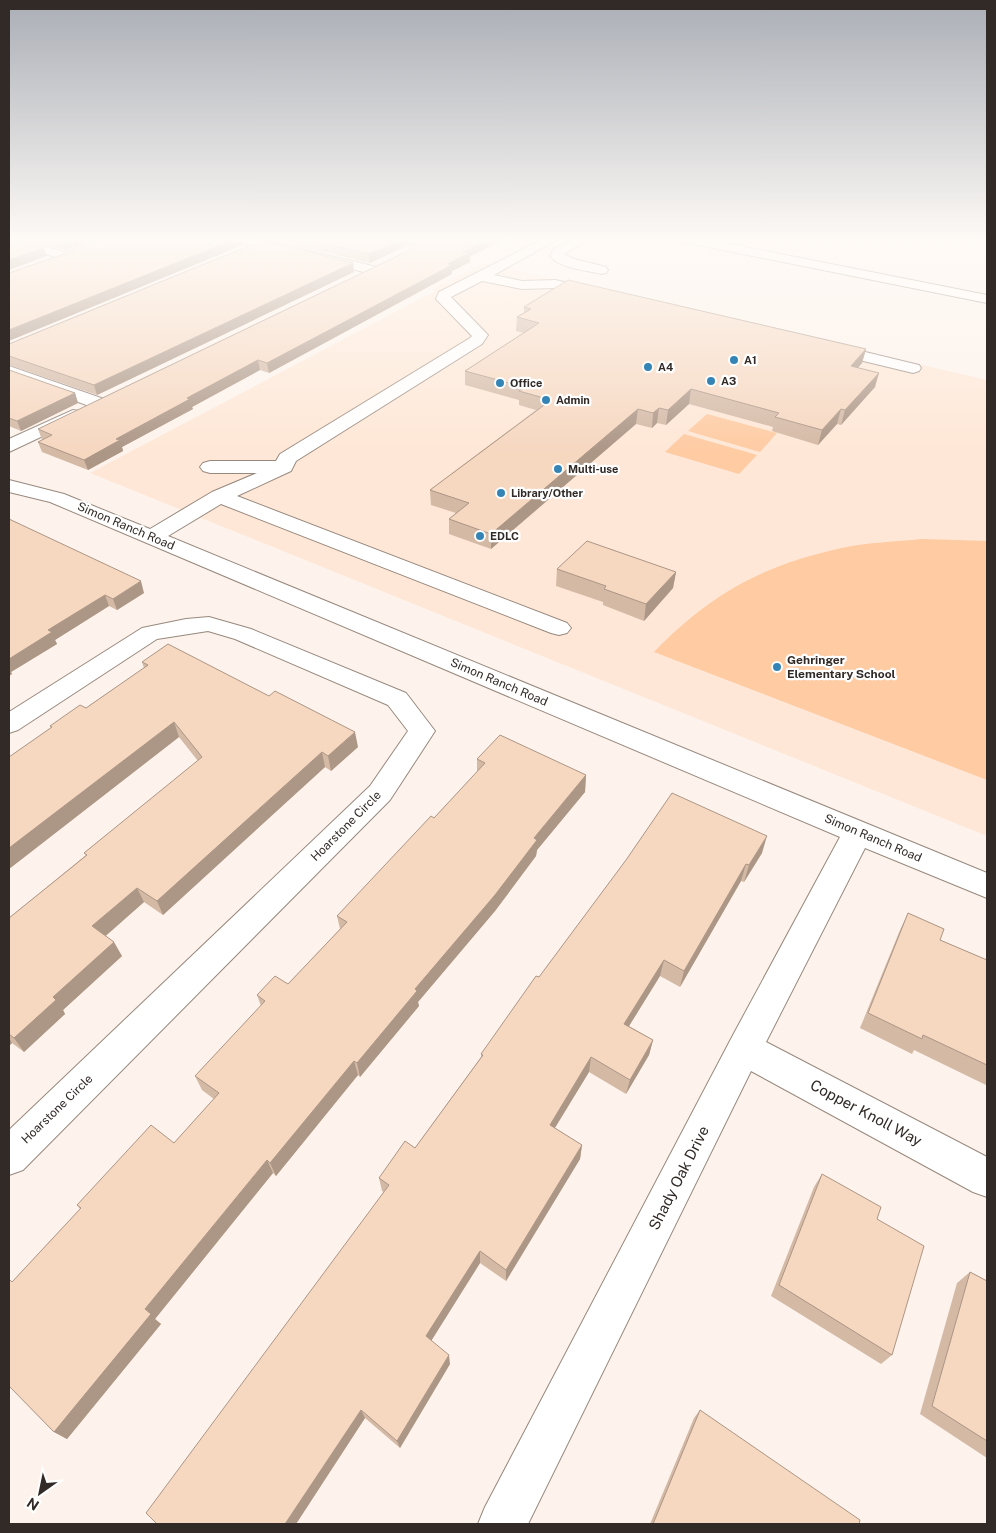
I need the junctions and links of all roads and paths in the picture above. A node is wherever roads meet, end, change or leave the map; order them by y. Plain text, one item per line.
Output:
1 (455, 310) edge
2 (815, 345) edge
3 (457, 353) junction
4 (913, 368) dead end
5 (9, 371) edge
6 (116, 394) edge
7 (98, 403) junction
8 (406, 404) dead end
9 (9, 446) edge
10 (241, 453) dead end
11 (318, 458) dead end
12 (210, 467) junction
13 (284, 467) junction
14 (9, 486) edge
15 (219, 496) junction
16 (152, 537) junction
17 (559, 628) dead end
18 (9, 724) edge
19 (858, 832) junction
20 (987, 886) edge
21 (744, 1049) junction
22 (9, 1156) edge
23 (987, 1178) edge
24 (502, 1524) edge

1 - 3 street
2 - 4 street
3 - 8 street
3 - 13 street
5 - 7 street
6 - 7 street
7 - 9 street
10 - 12 street
11 - 13 street
12 - 13 street
12 - 15 street
13 - 15 street
14 - 16 street, Simon Ranch Road
15 - 16 street
15 - 17 street
16 - 19 street, Simon Ranch Road
18 - 22 street, Hoarstone Circle
19 - 20 street, Simon Ranch Road
19 - 21 street, Shady Oak Drive
21 - 23 street, Copper Knoll Way
21 - 24 street, Shady Oak Drive

